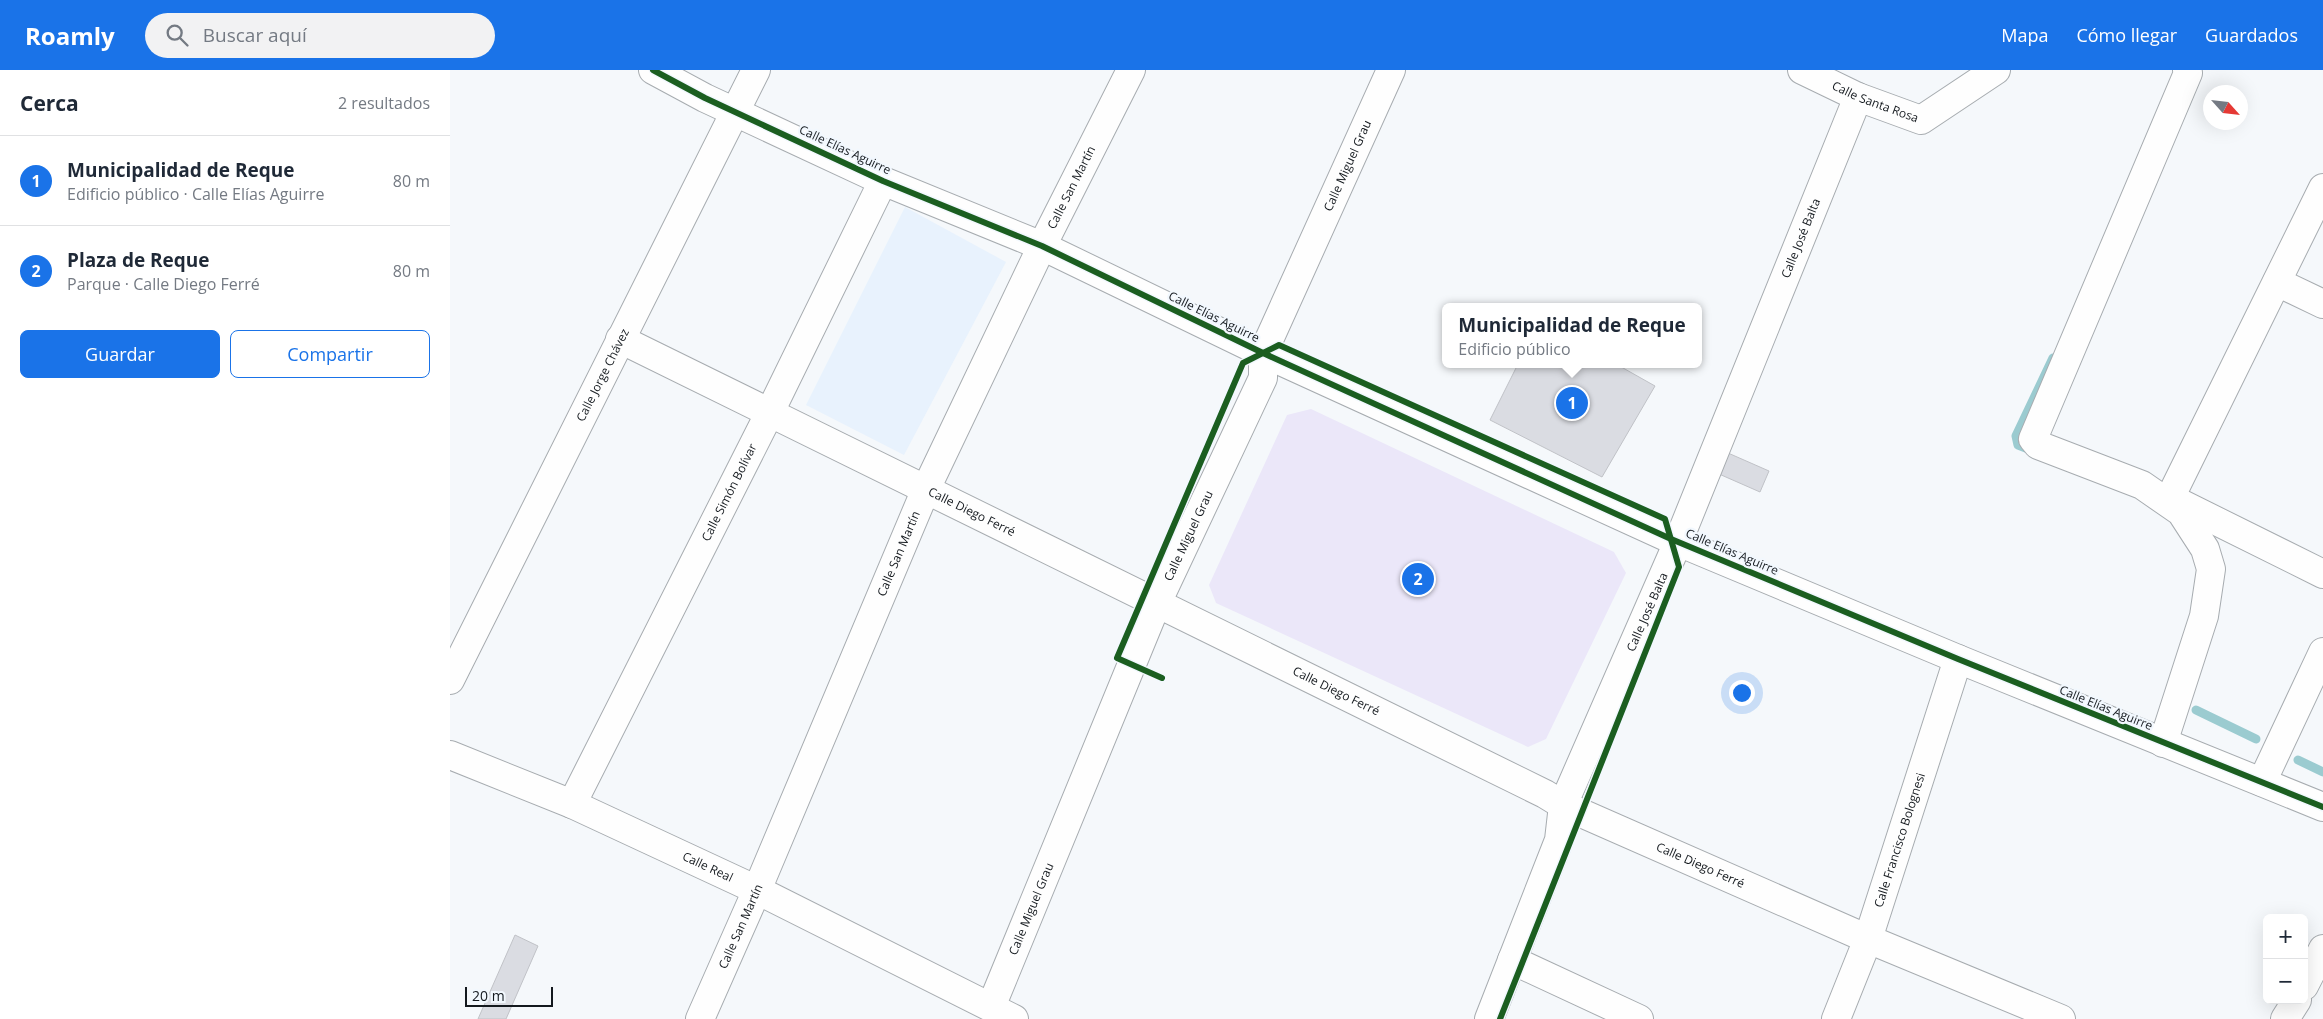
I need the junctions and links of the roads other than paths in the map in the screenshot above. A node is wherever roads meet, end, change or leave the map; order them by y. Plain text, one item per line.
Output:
1 (652, 70) edge
2 (756, 70) edge
3 (1131, 70) edge
4 (1391, 70) edge
5 (1802, 70) edge
6 (1996, 70) edge
7 (2187, 70) edge
8 (1858, 97) junction
9 (734, 111) junction
10 (883, 181) junction
11 (2323, 188) edge
12 (1042, 246) junction
13 (2277, 282) junction
14 (2323, 304) edge
15 (620, 339) junction
16 (1262, 353) junction
17 (770, 412) junction
18 (926, 489) junction
19 (1678, 542) junction
20 (2323, 574) edge
21 (1157, 603) junction
22 (2323, 652) edge
23 (1958, 659) junction
24 (450, 680) edge
25 (2163, 743) junction
26 (450, 755) edge
27 (2262, 782) junction
28 (572, 804) junction
29 (1562, 805) junction
30 (2323, 807) edge
31 (757, 890) junction
32 (1868, 940) junction
33 (2323, 949) edge
34 (1512, 960) junction
35 (2308, 978) edge
36 (2294, 1004) edge
37 (1002, 1013) edge
38 (700, 1019) edge
39 (1489, 1019) edge
40 (1639, 1019) edge
41 (1836, 1019) edge
42 (2061, 1019) edge
43 (2285, 1019) edge

1 - 9 street, Calle Elías Aguirre
2 - 9 street, Calle Jorge Chávez
3 - 12 street, Calle San Martín
4 - 16 street, Calle Miguel Grau
5 - 8 street, Calle Santa Rosa
6 - 8 street, Calle Santa Rosa
7 - 25 street
8 - 19 street, Calle José Balta
9 - 10 street, Calle Elías Aguirre
9 - 15 street, Calle Jorge Chávez
10 - 12 street, Calle Elías Aguirre
10 - 17 street, Calle Simón Bolívar
11 - 13 street
12 - 16 street, Calle Elías Aguirre
12 - 18 street, Calle San Martín
13 - 14 street
13 - 20 street
15 - 17 street, Calle Diego Ferré
15 - 24 street, Calle Jorge Chávez
16 - 19 street, Calle Elías Aguirre
16 - 21 street, Calle Miguel Grau
17 - 18 street, Calle Diego Ferré
17 - 28 street, Calle Simón Bolívar
18 - 21 street, Calle Diego Ferré
18 - 31 street, Calle San Martín
19 - 23 street, Calle Elías Aguirre
19 - 29 street, Calle José Balta
21 - 29 street, Calle Diego Ferré
21 - 37 street, Calle Miguel Grau
22 - 27 street
23 - 25 street, Calle Elías Aguirre
23 - 32 street, Calle Francisco Bolognesi
25 - 27 street, Calle Elías Aguirre
26 - 28 street, Calle Real
27 - 30 street, Calle Elías Aguirre
28 - 31 street, Calle Real
29 - 32 street, Calle Diego Ferré
29 - 34 street, Calle José Balta
31 - 37 street, Calle Real
31 - 38 street, Calle San Martín
32 - 41 street, Calle Francisco Bolognesi
32 - 42 street, Calle Diego Ferré
33 - 35 street
34 - 39 street, Calle José Balta
34 - 40 street
36 - 43 street

